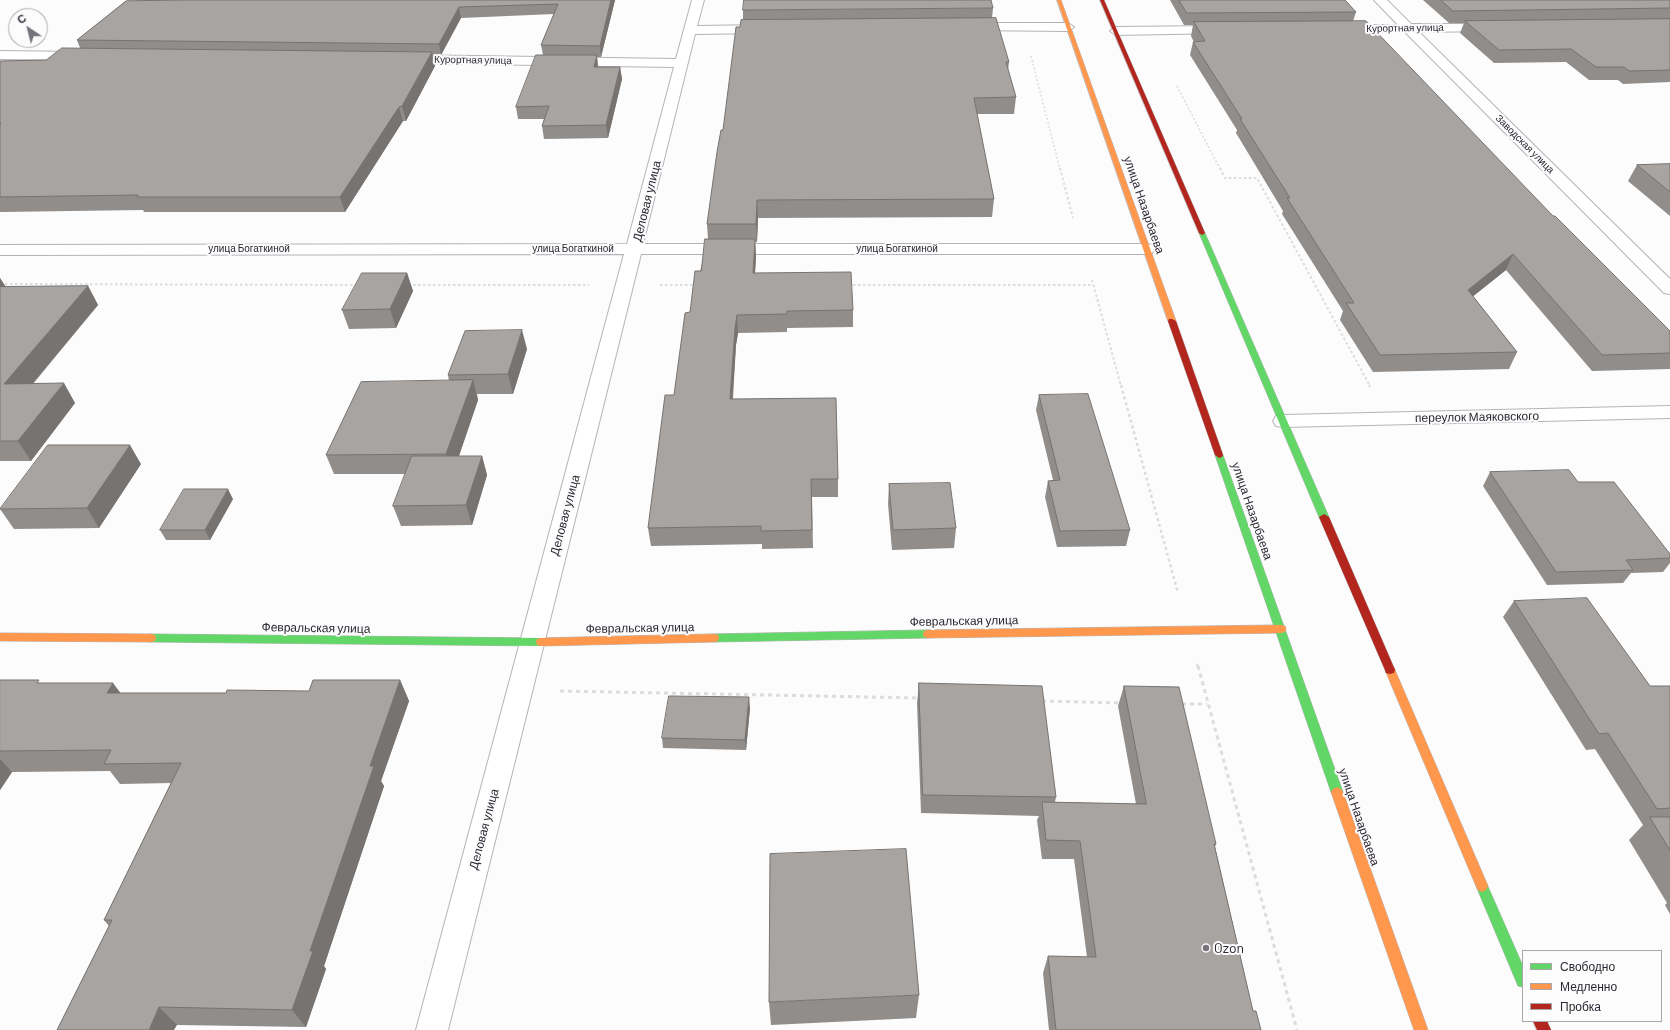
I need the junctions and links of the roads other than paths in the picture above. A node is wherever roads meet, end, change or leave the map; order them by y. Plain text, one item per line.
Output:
1 (698, 0) edge
2 (1059, 0) edge
3 (1102, 0) edge
4 (1380, 0) edge
5 (962, 27) edge
6 (1068, 27) junction
7 (1504, 27) edge
8 (1409, 28) junction
9 (778, 29) edge
10 (1330, 29) edge
11 (691, 30) junction
12 (1236, 30) edge
13 (1116, 32) junction
14 (0, 55) edge
15 (95, 56) edge
16 (389, 59) edge
17 (682, 63) junction
18 (634, 248) junction
19 (1146, 249) junction
20 (0, 250) edge
21 (1670, 289) edge
22 (1670, 412) edge
23 (1283, 421) junction
24 (1280, 629) junction
25 (0, 637) edge
26 (532, 642) junction
27 (1522, 979) edge
28 (432, 1030) edge
29 (1420, 1030) edge

1 - 11 street, Деловая улица
2 - 6 main road, улица Назарбаева
3 - 13 main road
4 - 8 street, Заводская улица
5 - 6 street
6 - 19 main road, улица Назарбаева
7 - 8 street, Курортная улица
8 - 10 street, Курортная улица
8 - 21 street, Заводская улица
9 - 11 street
11 - 17 street, Деловая улица
12 - 13 street
13 - 23 main road
14 - 15 street
16 - 17 street, Курортная улица
17 - 18 street, Деловая улица
18 - 19 street, улица Богаткиной
18 - 20 street, улица Богаткиной
18 - 26 street, Деловая улица
19 - 24 main road, улица Назарбаева
22 - 23 street, переулок Маяковского
23 - 27 main road
24 - 26 main road, Февральская улица
24 - 29 main road, улица Назарбаева
25 - 26 main road, Февральская улица
26 - 28 street, Деловая улица

